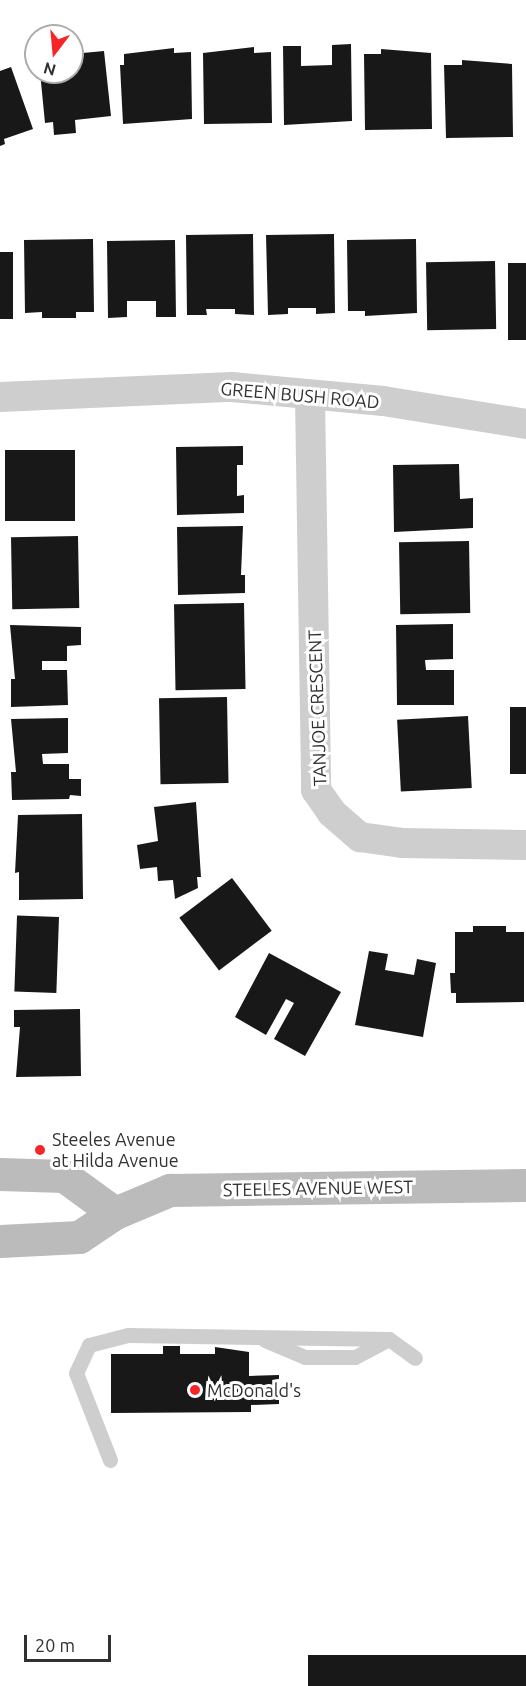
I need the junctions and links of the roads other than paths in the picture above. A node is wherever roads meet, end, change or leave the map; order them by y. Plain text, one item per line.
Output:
1 (310, 396) junction
2 (0, 397) edge
3 (526, 424) edge
4 (526, 845) edge
5 (0, 1174) edge
6 (526, 1185) edge
7 (115, 1213) junction
8 (0, 1240) edge
9 (415, 1358) dead end
10 (110, 1460) dead end

1 - 2 street, GREEN BUSH ROAD
1 - 3 street, GREEN BUSH ROAD
1 - 4 street, TANJOE CRESCENT
5 - 7 main road
6 - 7 main road, STEELES AVENUE WEST
7 - 8 main road, STEELES AVENUE WEST
9 - 10 lane

